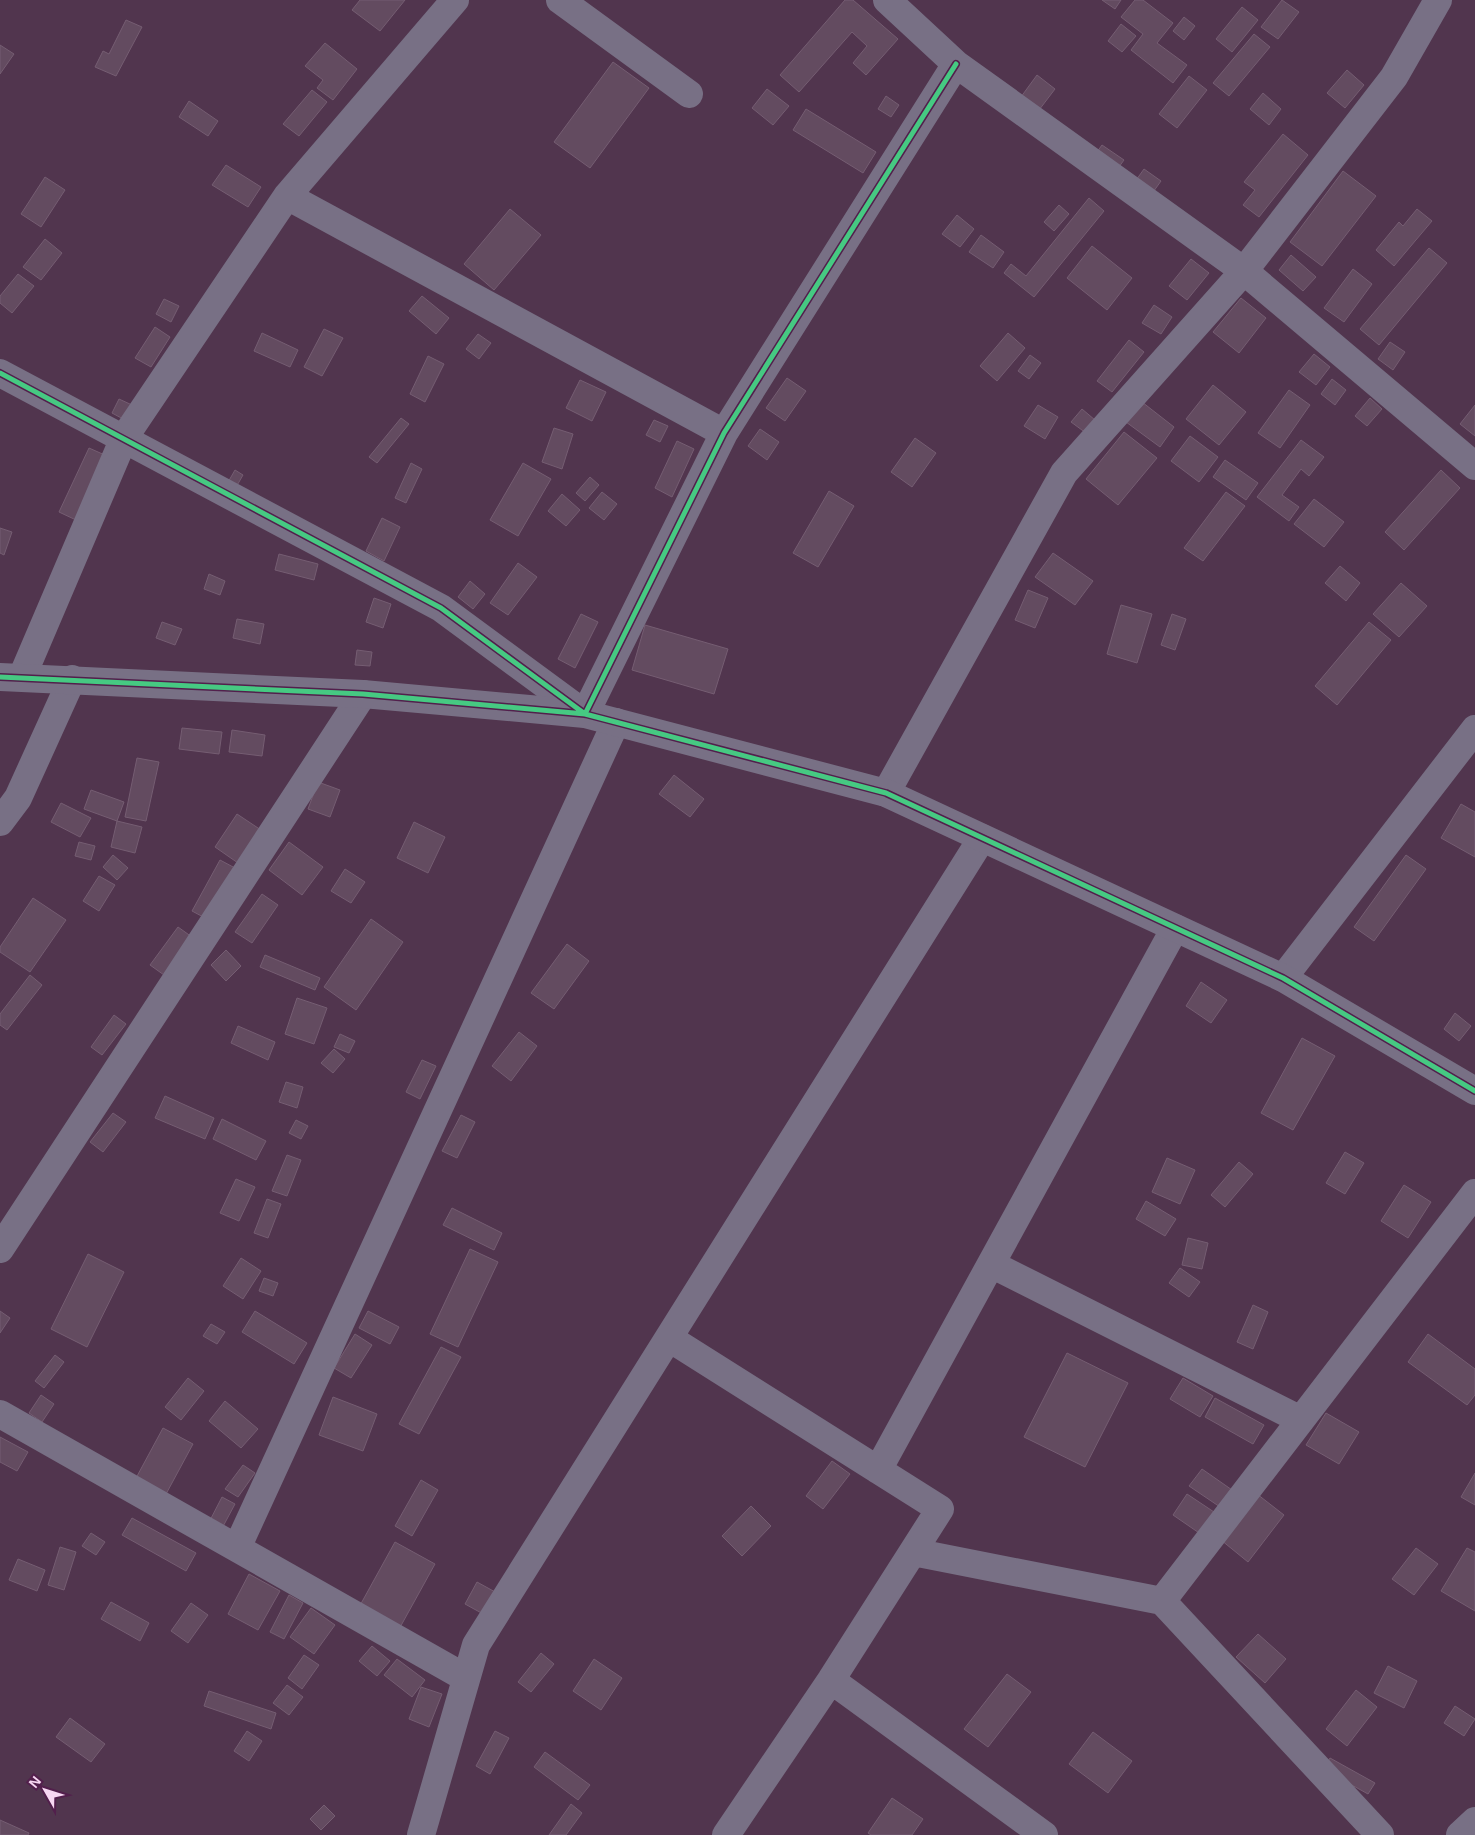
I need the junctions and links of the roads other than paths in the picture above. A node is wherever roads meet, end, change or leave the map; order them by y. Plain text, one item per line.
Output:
1 (455, 0) edge
2 (560, 0) edge
3 (887, 0) edge
4 (1438, 0) edge
5 (956, 64) junction
6 (689, 94) dead end
7 (287, 196) junction
8 (1244, 271) junction
9 (0, 373) edge
10 (724, 433) junction
11 (124, 438) junction
12 (1475, 466) edge
13 (11, 677) edge
14 (72, 679) junction
15 (364, 694) junction
16 (585, 714) junction
17 (616, 722) junction
18 (1475, 728) edge
19 (886, 794) junction
20 (0, 822) edge
21 (982, 838) junction
22 (1176, 928) junction
23 (1283, 978) junction
24 (1475, 1091) edge
25 (1475, 1192) edge
26 (0, 1249) edge
27 (991, 1264) junction
28 (669, 1338) junction
29 (0, 1414) edge
30 (1301, 1420) junction
31 (878, 1470) junction
32 (237, 1548) junction
33 (913, 1552) junction
34 (1162, 1601) junction
35 (466, 1678) junction
36 (831, 1680) junction
37 (1475, 1821) edge
38 (421, 1835) edge
39 (726, 1835) edge
40 (1044, 1835) edge
41 (1380, 1835) edge
42 (1460, 1835) edge

1 - 7 street
2 - 6 street
3 - 5 street
4 - 8 street
5 - 8 street
5 - 10 street
7 - 10 street
7 - 11 street
8 - 12 street
8 - 19 street
9 - 11 street
10 - 16 street
11 - 13 street
11 - 16 street
13 - 14 street
14 - 15 street
14 - 20 street
15 - 16 street
15 - 26 street
16 - 17 street
17 - 19 street
17 - 32 street
18 - 23 street
19 - 21 street
21 - 22 street
21 - 28 street
22 - 23 street
22 - 27 street
23 - 24 street
25 - 30 street
27 - 30 street
27 - 31 street
28 - 31 street
28 - 35 street
29 - 32 street
30 - 34 street
31 - 33 street
32 - 35 street
33 - 34 street
33 - 36 street
34 - 41 street
35 - 38 street
36 - 39 street
36 - 40 street
37 - 42 street

